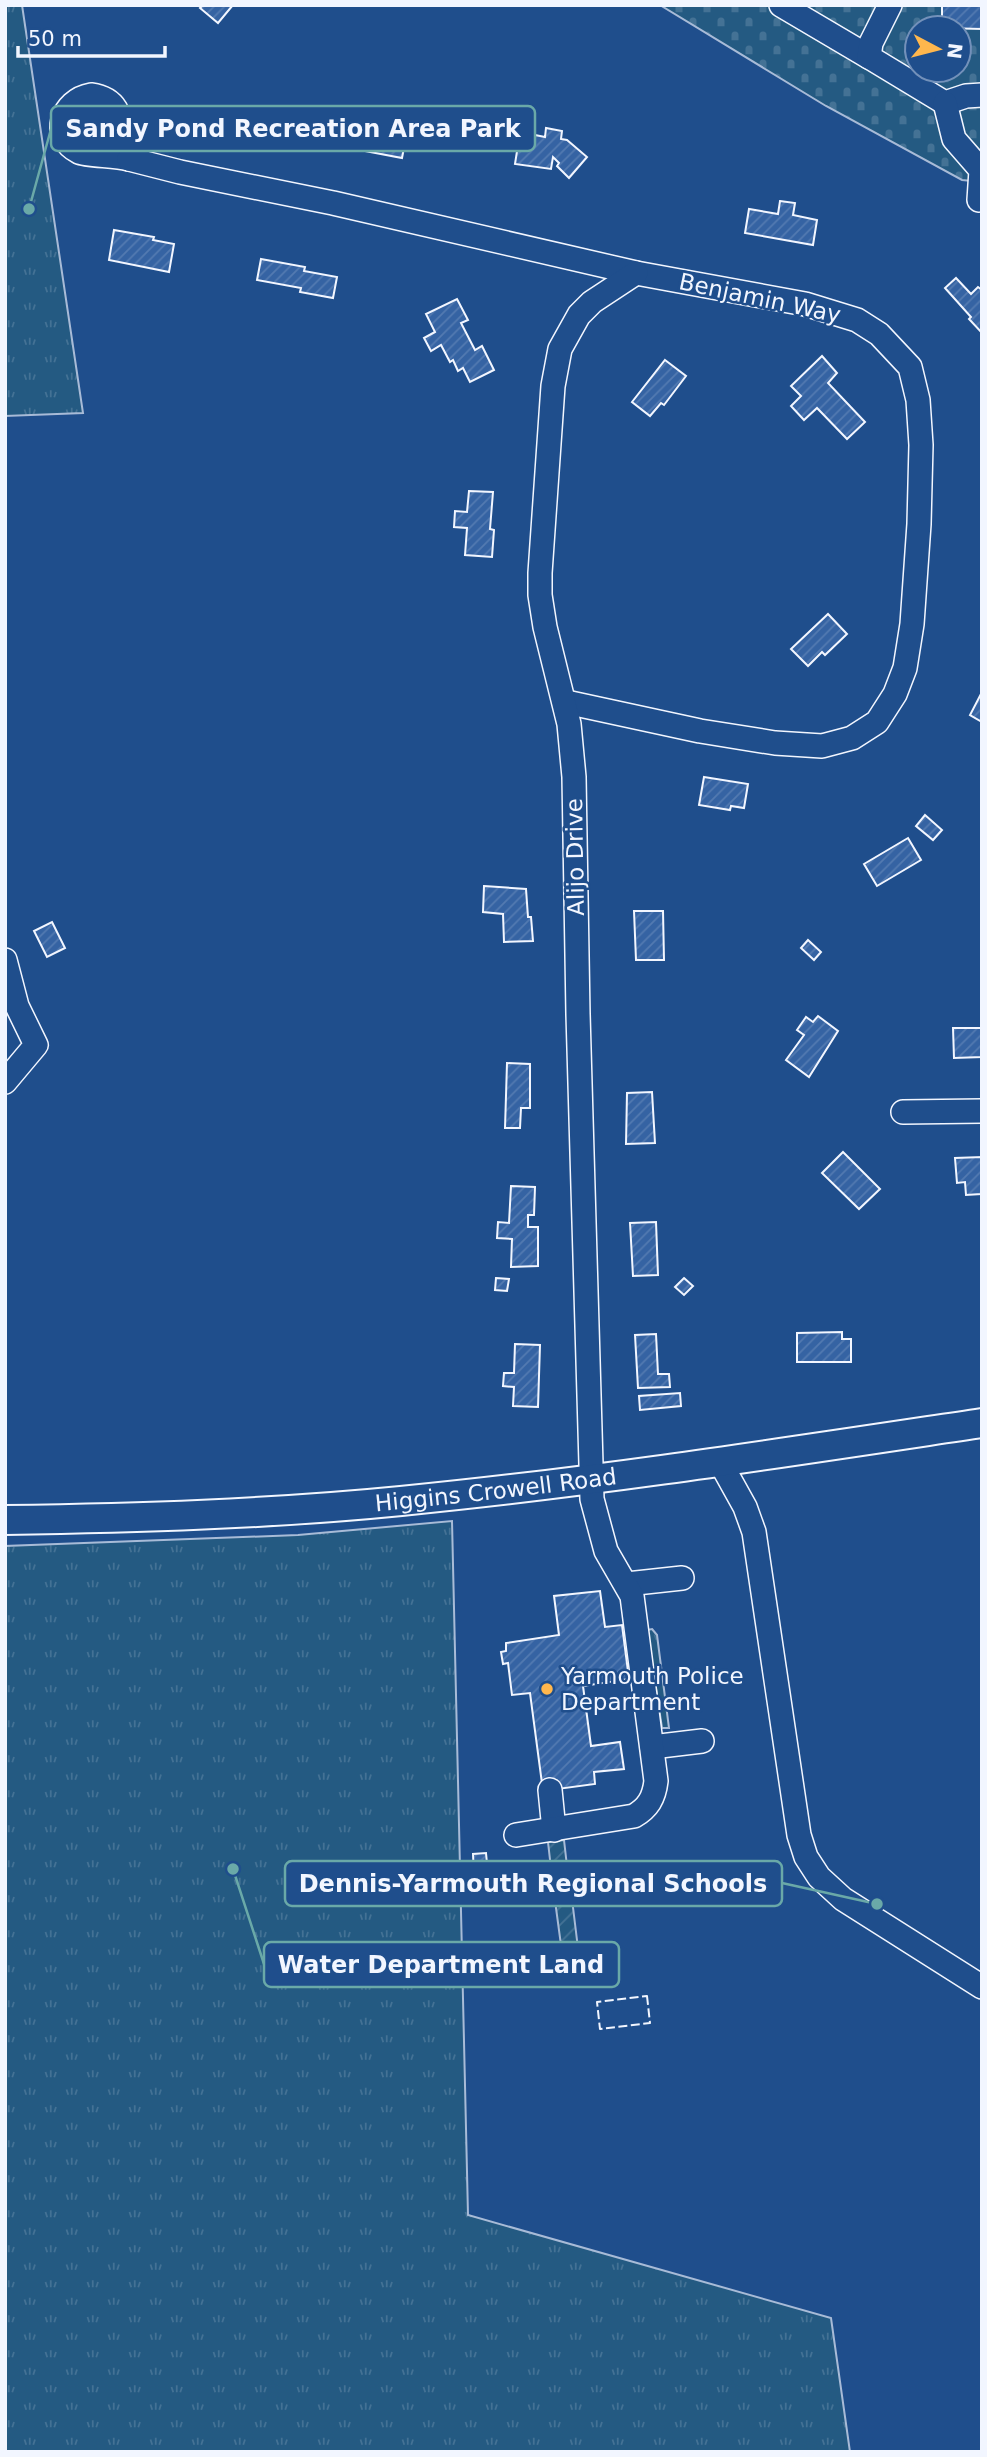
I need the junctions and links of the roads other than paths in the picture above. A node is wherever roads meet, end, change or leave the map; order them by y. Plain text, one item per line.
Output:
1 (781, 5) edge
2 (889, 6) edge
3 (869, 57) junction
4 (982, 95) edge
5 (944, 103) junction
6 (129, 159) dead end
7 (981, 170) edge
8 (981, 201) edge
9 (636, 273) junction
10 (566, 702) junction
11 (5, 960) edge
12 (5, 1082) edge
13 (982, 1111) edge
14 (903, 1112) dead end
15 (982, 1423) edge
16 (720, 1462) junction
17 (590, 1480) junction
18 (5, 1520) edge
19 (682, 1578) dead end
20 (626, 1584) junction
21 (702, 1741) dead end
22 (652, 1747) junction
23 (550, 1790) dead end
24 (554, 1830) junction
25 (516, 1835) dead end
26 (982, 1987) edge

1 - 3 street
2 - 3 street
3 - 5 street
4 - 5 street
5 - 7 street
6 - 9 street, Benjamin Way
7 - 8 street
9 - 10 street, Alijo Drive
9 - 10 street, Benjamin Way
10 - 17 street, Alijo Drive
11 - 12 street
13 - 14 street
15 - 16 main road, Higgins Crowell Road
16 - 17 main road, Higgins Crowell Road
16 - 26 street
17 - 18 main road, Higgins Crowell Road
17 - 20 street, Alijo Drive
19 - 20 street
20 - 22 street, Alijo Drive
21 - 22 street
22 - 24 street, Alijo Drive
23 - 24 street
24 - 25 street, Alijo Drive

